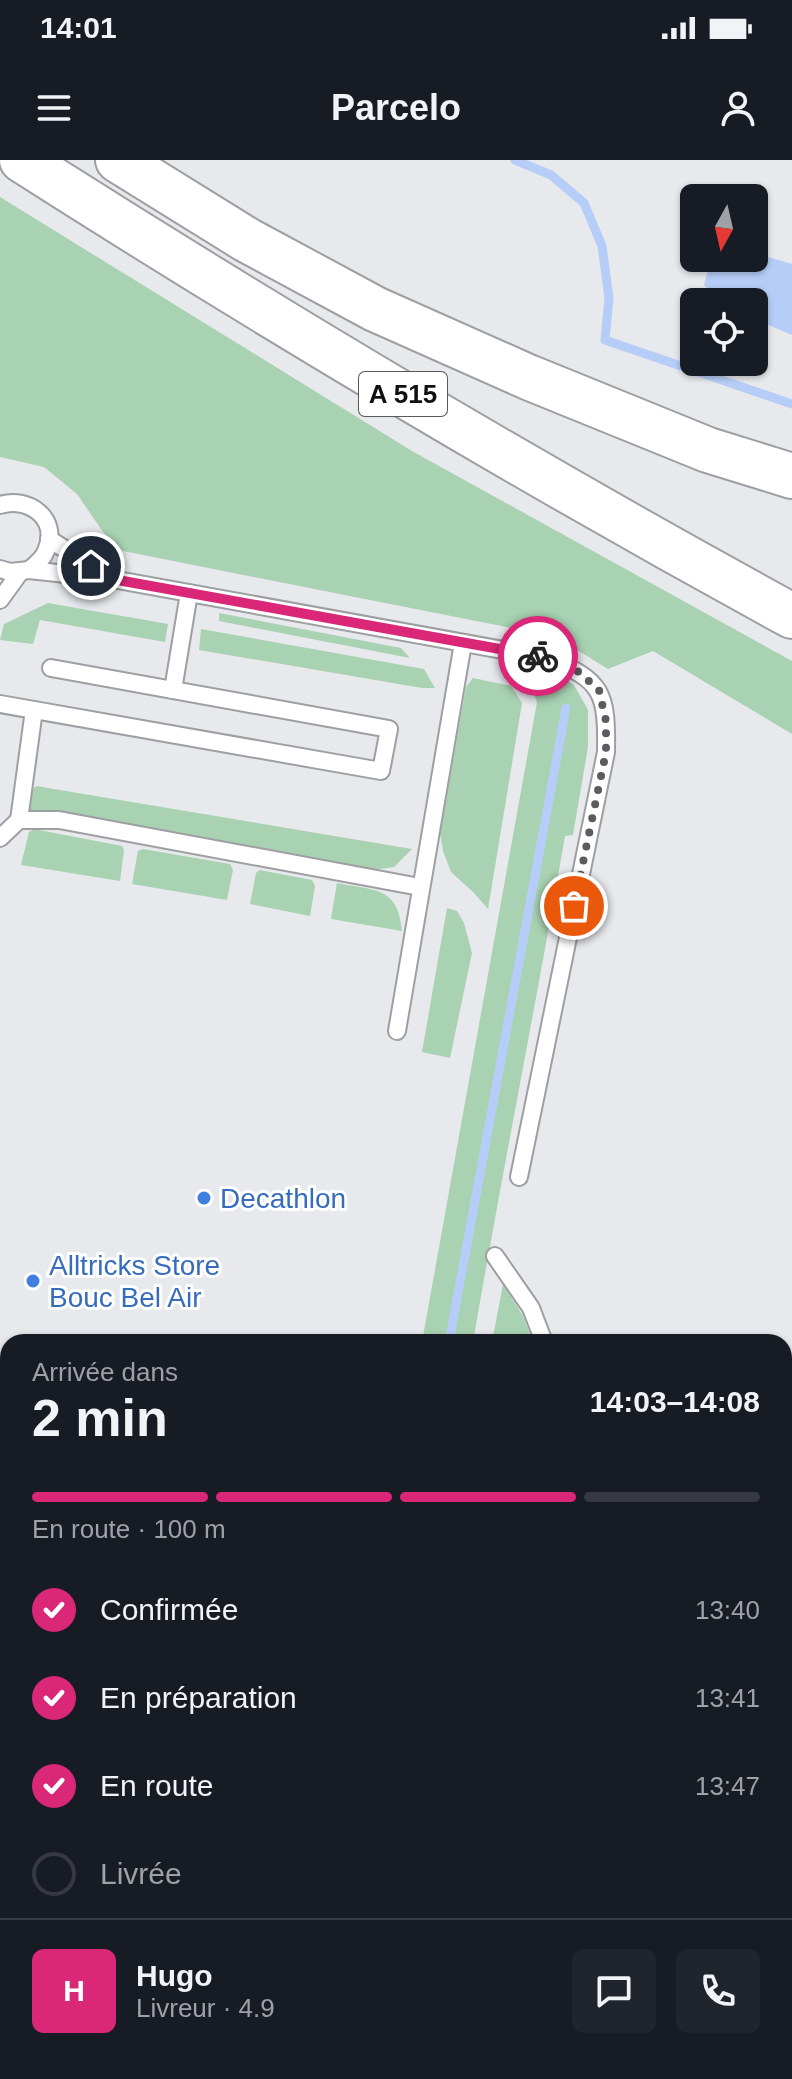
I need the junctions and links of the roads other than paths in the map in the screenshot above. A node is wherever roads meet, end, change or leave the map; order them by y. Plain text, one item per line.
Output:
1 (22, 160) edge
2 (118, 160) edge
3 (792, 476) edge
4 (0, 505) edge
5 (49, 539) junction
6 (0, 569) edge
7 (25, 570) junction
8 (112, 579) junction
9 (189, 593) junction
10 (0, 600) edge
11 (792, 616) edge
12 (463, 643) junction
13 (51, 668) dead end
14 (173, 690) junction
15 (0, 704) edge
16 (34, 710) junction
17 (19, 820) junction
18 (0, 838) edge
19 (420, 887) junction
20 (397, 1031) dead end
21 (519, 1177) dead end
22 (495, 1256) dead end
23 (541, 1334) edge

1 - 11 main road, A 515
2 - 3 main road, A 515
4 - 5 lane
5 - 7 lane
5 - 8 lane
6 - 7 lane
7 - 8 lane
7 - 10 lane
8 - 9 lane
9 - 12 lane
9 - 14 lane
12 - 19 lane
12 - 21 lane
13 - 14 lane
14 - 16 lane
15 - 16 lane
16 - 17 lane
17 - 18 lane
17 - 19 lane
19 - 20 lane
22 - 23 lane

